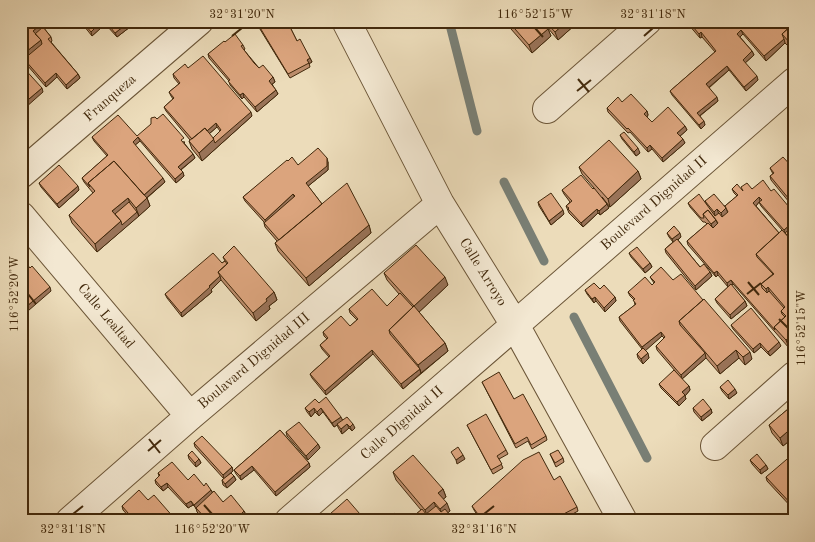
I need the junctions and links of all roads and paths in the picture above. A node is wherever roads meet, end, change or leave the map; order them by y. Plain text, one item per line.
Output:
1 (199, 21) edge
2 (346, 21) edge
3 (647, 21) edge
4 (794, 82) edge
5 (548, 109) dead end
6 (21, 174) edge
7 (440, 204) junction
8 (21, 216) edge
9 (515, 325) junction
10 (794, 376) edge
11 (190, 416) junction
12 (715, 446) dead end
13 (70, 521) edge
14 (289, 521) edge
15 (623, 521) edge

1 - 6 street, Franqueza
2 - 7 street, Calle Arroyo
3 - 5 street
4 - 9 street, Boulevard Dignidad II
7 - 9 street, Calle Arroyo
7 - 11 street, Boulavard Dignidad III
8 - 11 street, Calle Lealtad
9 - 14 street, Calle Dignidad II
9 - 15 street, Calle Arroyo
10 - 12 street
11 - 13 street, Boulavard Dignidad III

